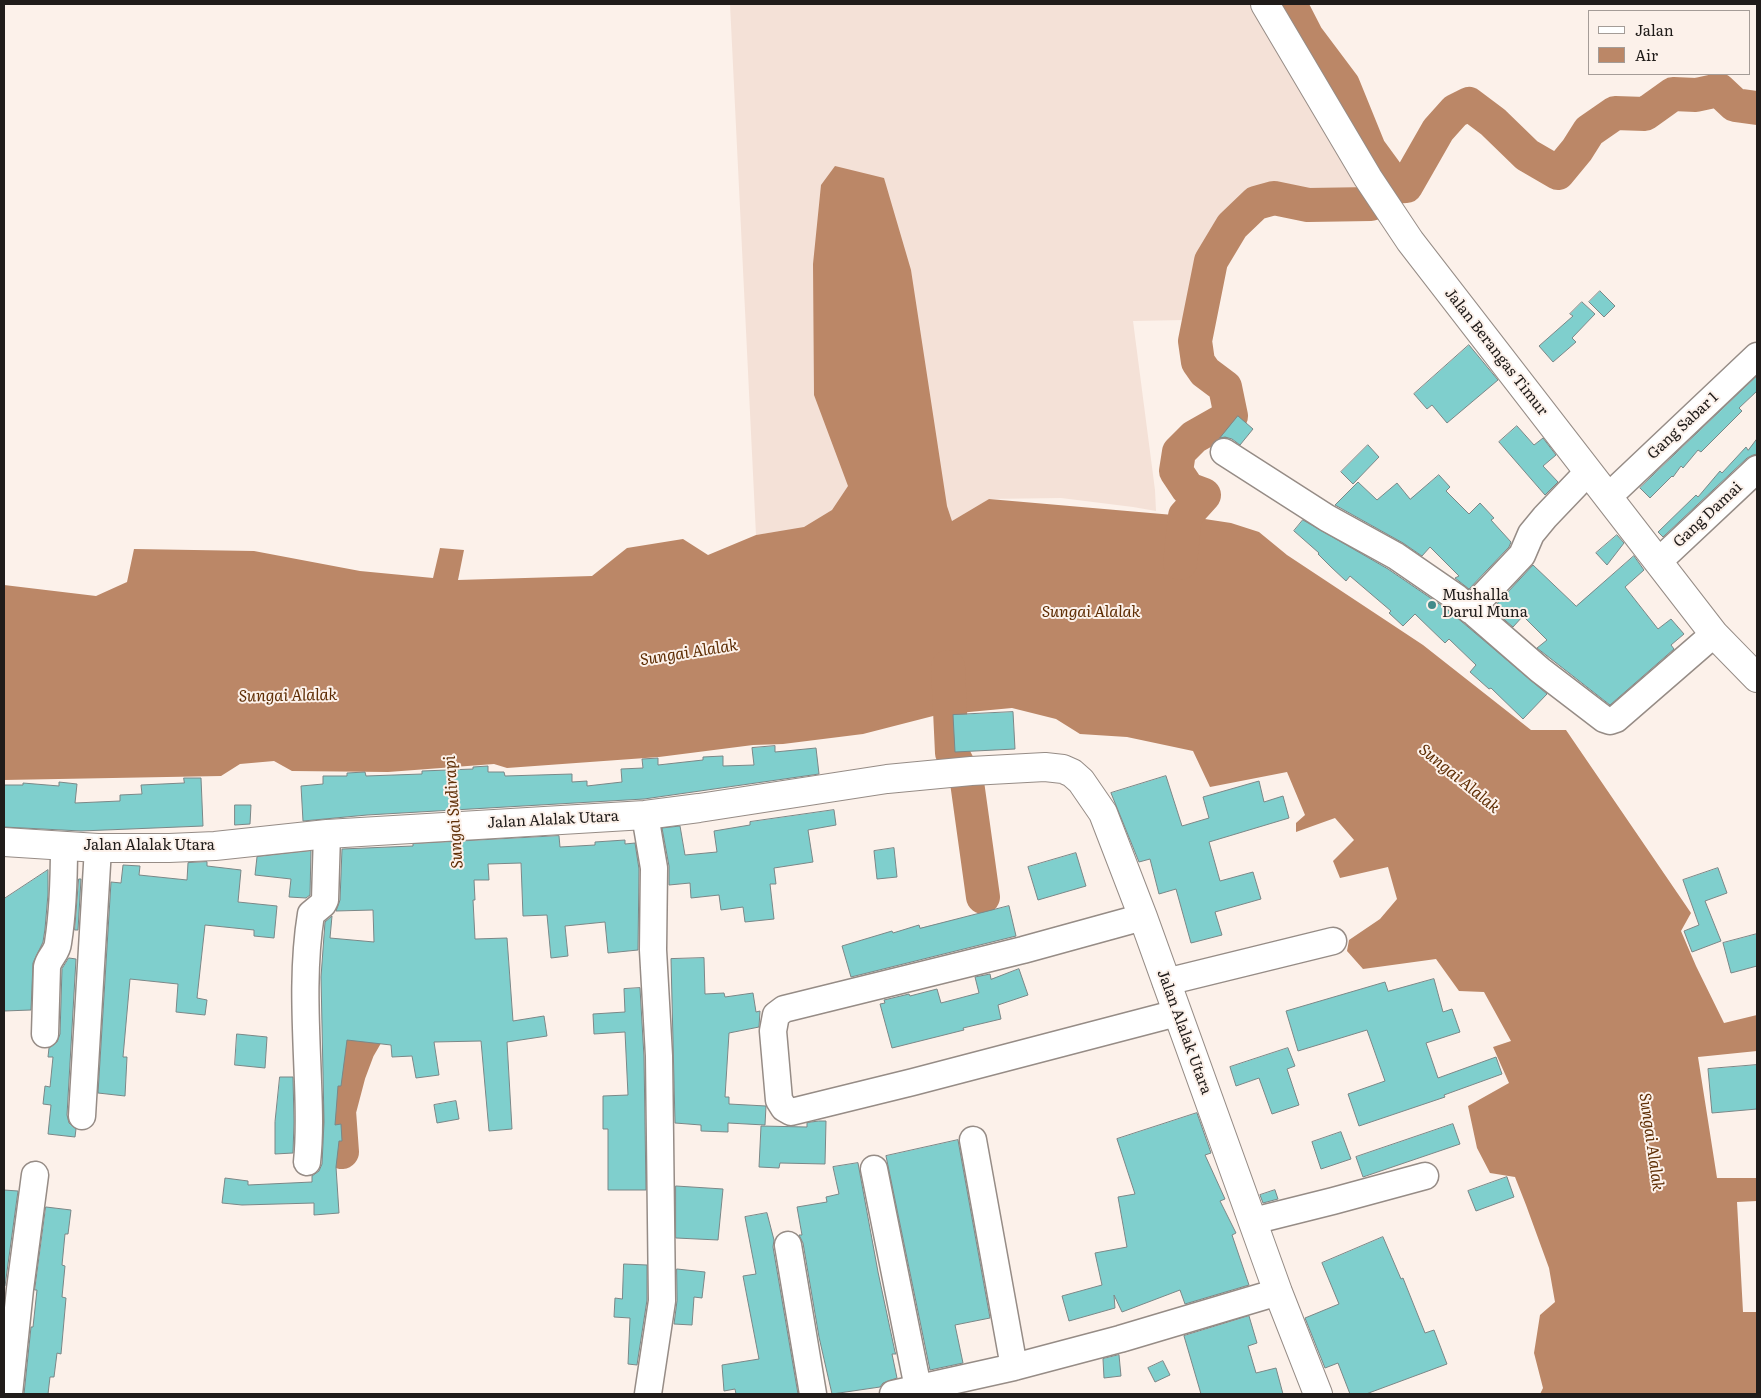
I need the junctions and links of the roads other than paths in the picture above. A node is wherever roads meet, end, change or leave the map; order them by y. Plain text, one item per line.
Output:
1 (1264, 4) edge
2 (1757, 356) edge
3 (1224, 452) dead end
4 (1757, 468) edge
5 (1588, 472) junction
6 (1608, 497) junction
7 (1659, 561) junction
8 (1470, 610) junction
9 (1714, 634) junction
10 (1757, 678) edge
11 (645, 815) junction
12 (327, 834) junction
13 (4, 842) edge
14 (64, 846) junction
15 (98, 848) junction
16 (1143, 917) junction
17 (1333, 941) dead end
18 (1166, 982) junction
19 (1177, 1013) junction
20 (44, 1034) dead end
21 (82, 1116) dead end
22 (973, 1140) dead end
23 (307, 1162) dead end
24 (874, 1169) dead end
25 (35, 1175) dead end
26 (1425, 1176) dead end
27 (1253, 1221) junction
28 (788, 1245) dead end
29 (1278, 1292) junction
30 (1014, 1367) junction
31 (918, 1388) junction
32 (9, 1394) edge
33 (648, 1394) edge
34 (813, 1394) edge
35 (893, 1394) edge
36 (1318, 1394) edge

1 - 5 main road, Jalan Berangas Timur
2 - 6 street, Gang Sabar 1
3 - 8 street
4 - 7 street, Gang Damai
5 - 6 main road, Jalan Berangas Timur
5 - 8 street
6 - 7 main road, Jalan Berangas Timur
7 - 9 main road, Jalan Berangas Timur
8 - 9 street
9 - 10 main road, Jalan Berangas Timur
11 - 12 main road, Jalan Alalak Utara
11 - 16 main road, Jalan Alalak Utara
11 - 33 street
12 - 15 main road, Jalan Alalak Utara
12 - 23 street
13 - 14 main road, Jalan Alalak Utara
14 - 15 main road, Jalan Alalak Utara
14 - 20 street
15 - 21 street
16 - 18 main road, Jalan Alalak Utara
16 - 19 street
17 - 18 street
18 - 19 main road, Jalan Alalak Utara
19 - 27 main road, Jalan Alalak Utara
22 - 30 street
24 - 31 street
25 - 32 street
26 - 27 street
27 - 29 main road, Jalan Alalak Utara
28 - 34 street
29 - 30 street
29 - 36 main road, Jalan Alalak Utara
30 - 31 street
31 - 35 street

